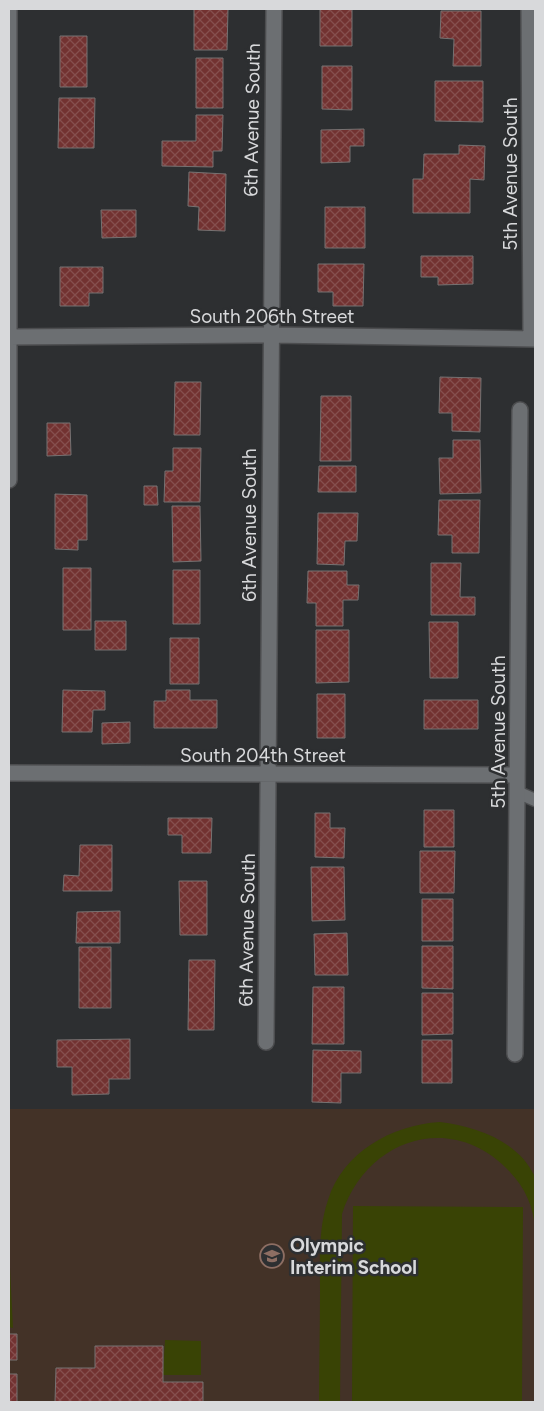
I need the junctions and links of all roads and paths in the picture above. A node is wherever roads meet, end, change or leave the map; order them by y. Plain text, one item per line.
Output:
1 (9, 9) edge
2 (274, 9) edge
3 (529, 9) edge
4 (270, 335) junction
5 (9, 337) edge
6 (533, 339) edge
7 (520, 410) dead end
8 (9, 480) edge
9 (9, 773) edge
10 (268, 775) junction
11 (517, 775) junction
12 (517, 792) junction
13 (535, 800) edge
14 (266, 1042) dead end
15 (515, 1054) dead end

1 - 5 street
2 - 4 street, 6th Avenue South
3 - 6 street, 5th Avenue South
4 - 5 street, South 206th Street
4 - 6 street, South 206th Street
4 - 10 street, 6th Avenue South
5 - 8 street
7 - 11 street, 5th Avenue South
9 - 10 street, South 204th Street
10 - 11 street, South 204th Street
10 - 14 street, 6th Avenue South
11 - 12 street, 5th Avenue South
12 - 13 lane
12 - 15 street, 5th Avenue South

